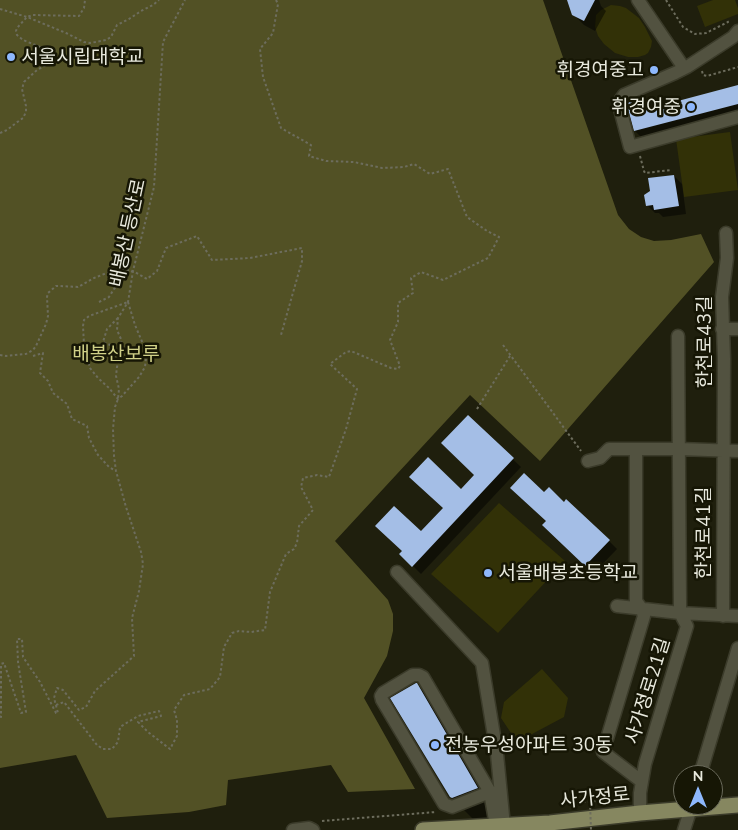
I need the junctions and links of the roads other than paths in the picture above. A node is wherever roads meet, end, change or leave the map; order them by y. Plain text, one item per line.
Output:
1 (638, 0) edge
2 (738, 31) edge
3 (684, 68) junction
4 (738, 117) edge
5 (726, 233) dead end
6 (722, 329) junction
7 (738, 329) edge
8 (678, 336) dead end
9 (636, 449) junction
10 (679, 449) junction
11 (723, 451) junction
12 (738, 451) edge
13 (588, 461) road end
14 (397, 572) dead end
15 (617, 606) dead end
16 (641, 608) junction
17 (680, 613) junction
18 (723, 616) junction
19 (738, 616) edge
20 (738, 648) edge
21 (703, 765) edge
22 (641, 780) junction
23 (490, 792) junction
24 (738, 805) edge
25 (723, 806) edge
26 (673, 809) edge
27 (640, 813) junction
28 (689, 815) edge
29 (500, 826) junction
30 (546, 826) edge
31 (311, 829) edge
32 (292, 830) edge
33 (423, 830) edge
34 (684, 830) edge

1 - 3 street
2 - 3 street
3 - 4 street
5 - 6 street, 한천로43길
6 - 7 street
6 - 11 street, 한천로43길
8 - 10 street, 한천로43길
9 - 10 street
9 - 13 street
9 - 16 street
10 - 11 street
10 - 17 street, 한천로41길
11 - 12 street
11 - 18 street, 한천로41길
14 - 29 street
15 - 16 street
16 - 17 street
16 - 22 street, 사가정로21길
17 - 18 street
17 - 22 street, 사가정로21길
18 - 19 street
20 - 21 street
22 - 27 street, 사가정로21길
23 - 23 street
23 - 29 street
24 - 25 main road, 사가정로
26 - 27 main road, 사가정로
27 - 30 main road, 사가정로
28 - 34 street
29 - 30 main road, 사가정로
29 - 33 main road, 사가정로
31 - 32 street

